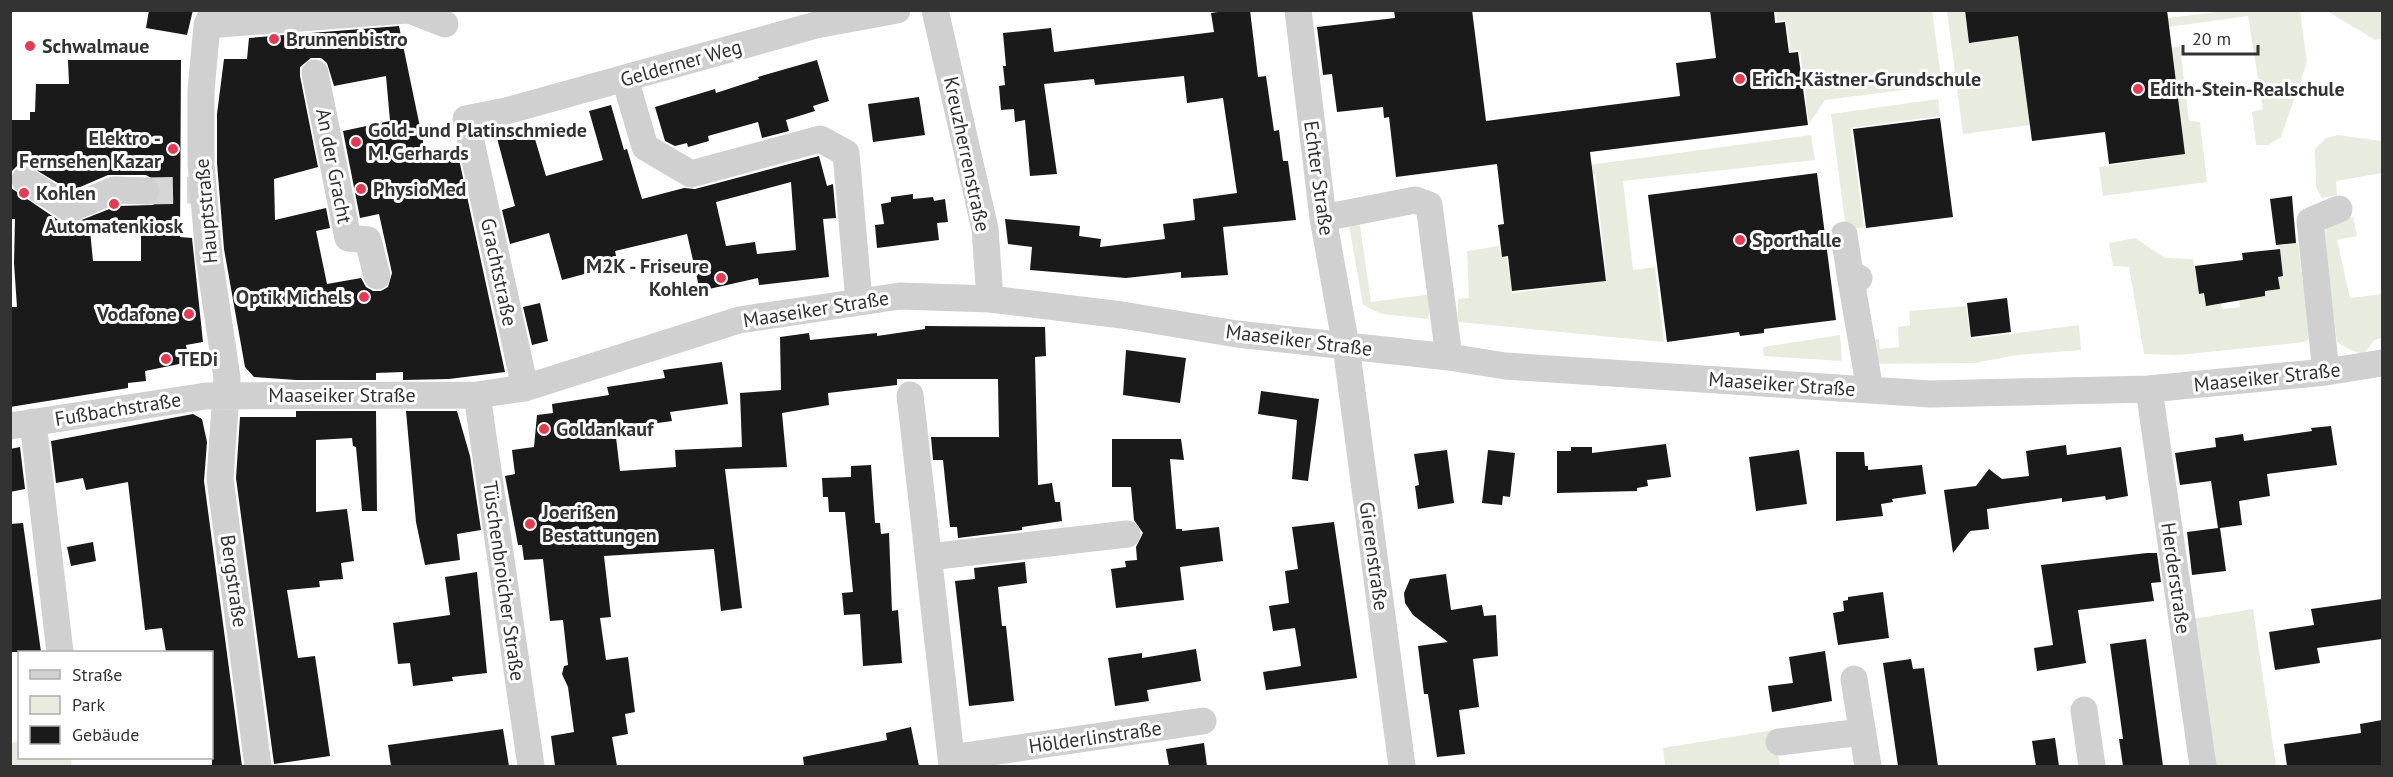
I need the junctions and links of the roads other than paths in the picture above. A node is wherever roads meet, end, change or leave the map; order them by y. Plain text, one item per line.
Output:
1 (408, 10) edge
2 (897, 10) edge
3 (935, 10) edge
4 (1302, 11) edge
5 (361, 12) edge
6 (868, 13) edge
7 (210, 18) edge
8 (445, 24) dead end
9 (315, 73) dead end
10 (625, 79) junction
11 (466, 119) joint
12 (25, 180) dead end
13 (146, 191) tunnel mouth
14 (2339, 209) dead end
15 (1323, 218) junction
16 (1844, 235) dead end
17 (377, 276) dead end
18 (990, 299) junction
19 (859, 301) junction
20 (1346, 345) junction
21 (1449, 357) junction
22 (2382, 363) edge
23 (2326, 372) junction
24 (525, 388) junction
25 (2149, 389) junction
26 (1870, 390) junction
27 (477, 394) junction
28 (910, 395) dead end
29 (226, 396) junction
30 (22, 424) edge
31 (1127, 534) dead end
32 (929, 557) junction
33 (60, 651) edge
34 (1854, 679) dead end
35 (2084, 710) dead end
36 (1203, 721) dead end
37 (1862, 732) junction
38 (1779, 742) dead end
39 (951, 762) edge
40 (258, 766) edge
41 (531, 766) edge
42 (1402, 766) edge
43 (1868, 766) edge
44 (2092, 766) edge
45 (2203, 766) edge

1 - 5 street
1 - 8 street
2 - 6 street, Gelderner Weg
3 - 18 street, Kreuzherrenstraße
4 - 15 street, Echter Straße
5 - 7 street, Hauptstraße
6 - 10 street, Gelderner Weg
7 - 29 street, Hauptstraße
9 - 17 street, An der Gracht
10 - 11 street, Gelderner Weg
10 - 19 street
11 - 24 street, Grachtstraße
12 - 13 street
14 - 23 street
15 - 20 street, Echter Straße
15 - 21 street
16 - 26 street
18 - 19 street, Maaseiker Straße
18 - 20 street, Maaseiker Straße
19 - 24 street, Maaseiker Straße
20 - 21 street, Maaseiker Straße
20 - 42 street, Gierenstraße
21 - 26 street, Maaseiker Straße
22 - 23 street, Maaseiker Straße
23 - 25 street, Maaseiker Straße
24 - 27 street, Maaseiker Straße
25 - 26 street, Maaseiker Straße
25 - 45 street, Herderstraße
27 - 29 street, Maaseiker Straße
27 - 41 street, Tüschenbroicher Straße
28 - 32 street, Hölderlinstraße
29 - 30 street, Fußbachstraße
29 - 40 street, Bergstraße
30 - 33 street
31 - 32 street
32 - 39 street, Hölderlinstraße
34 - 37 street
35 - 44 street
36 - 39 street, Hölderlinstraße
37 - 38 street
37 - 43 street

